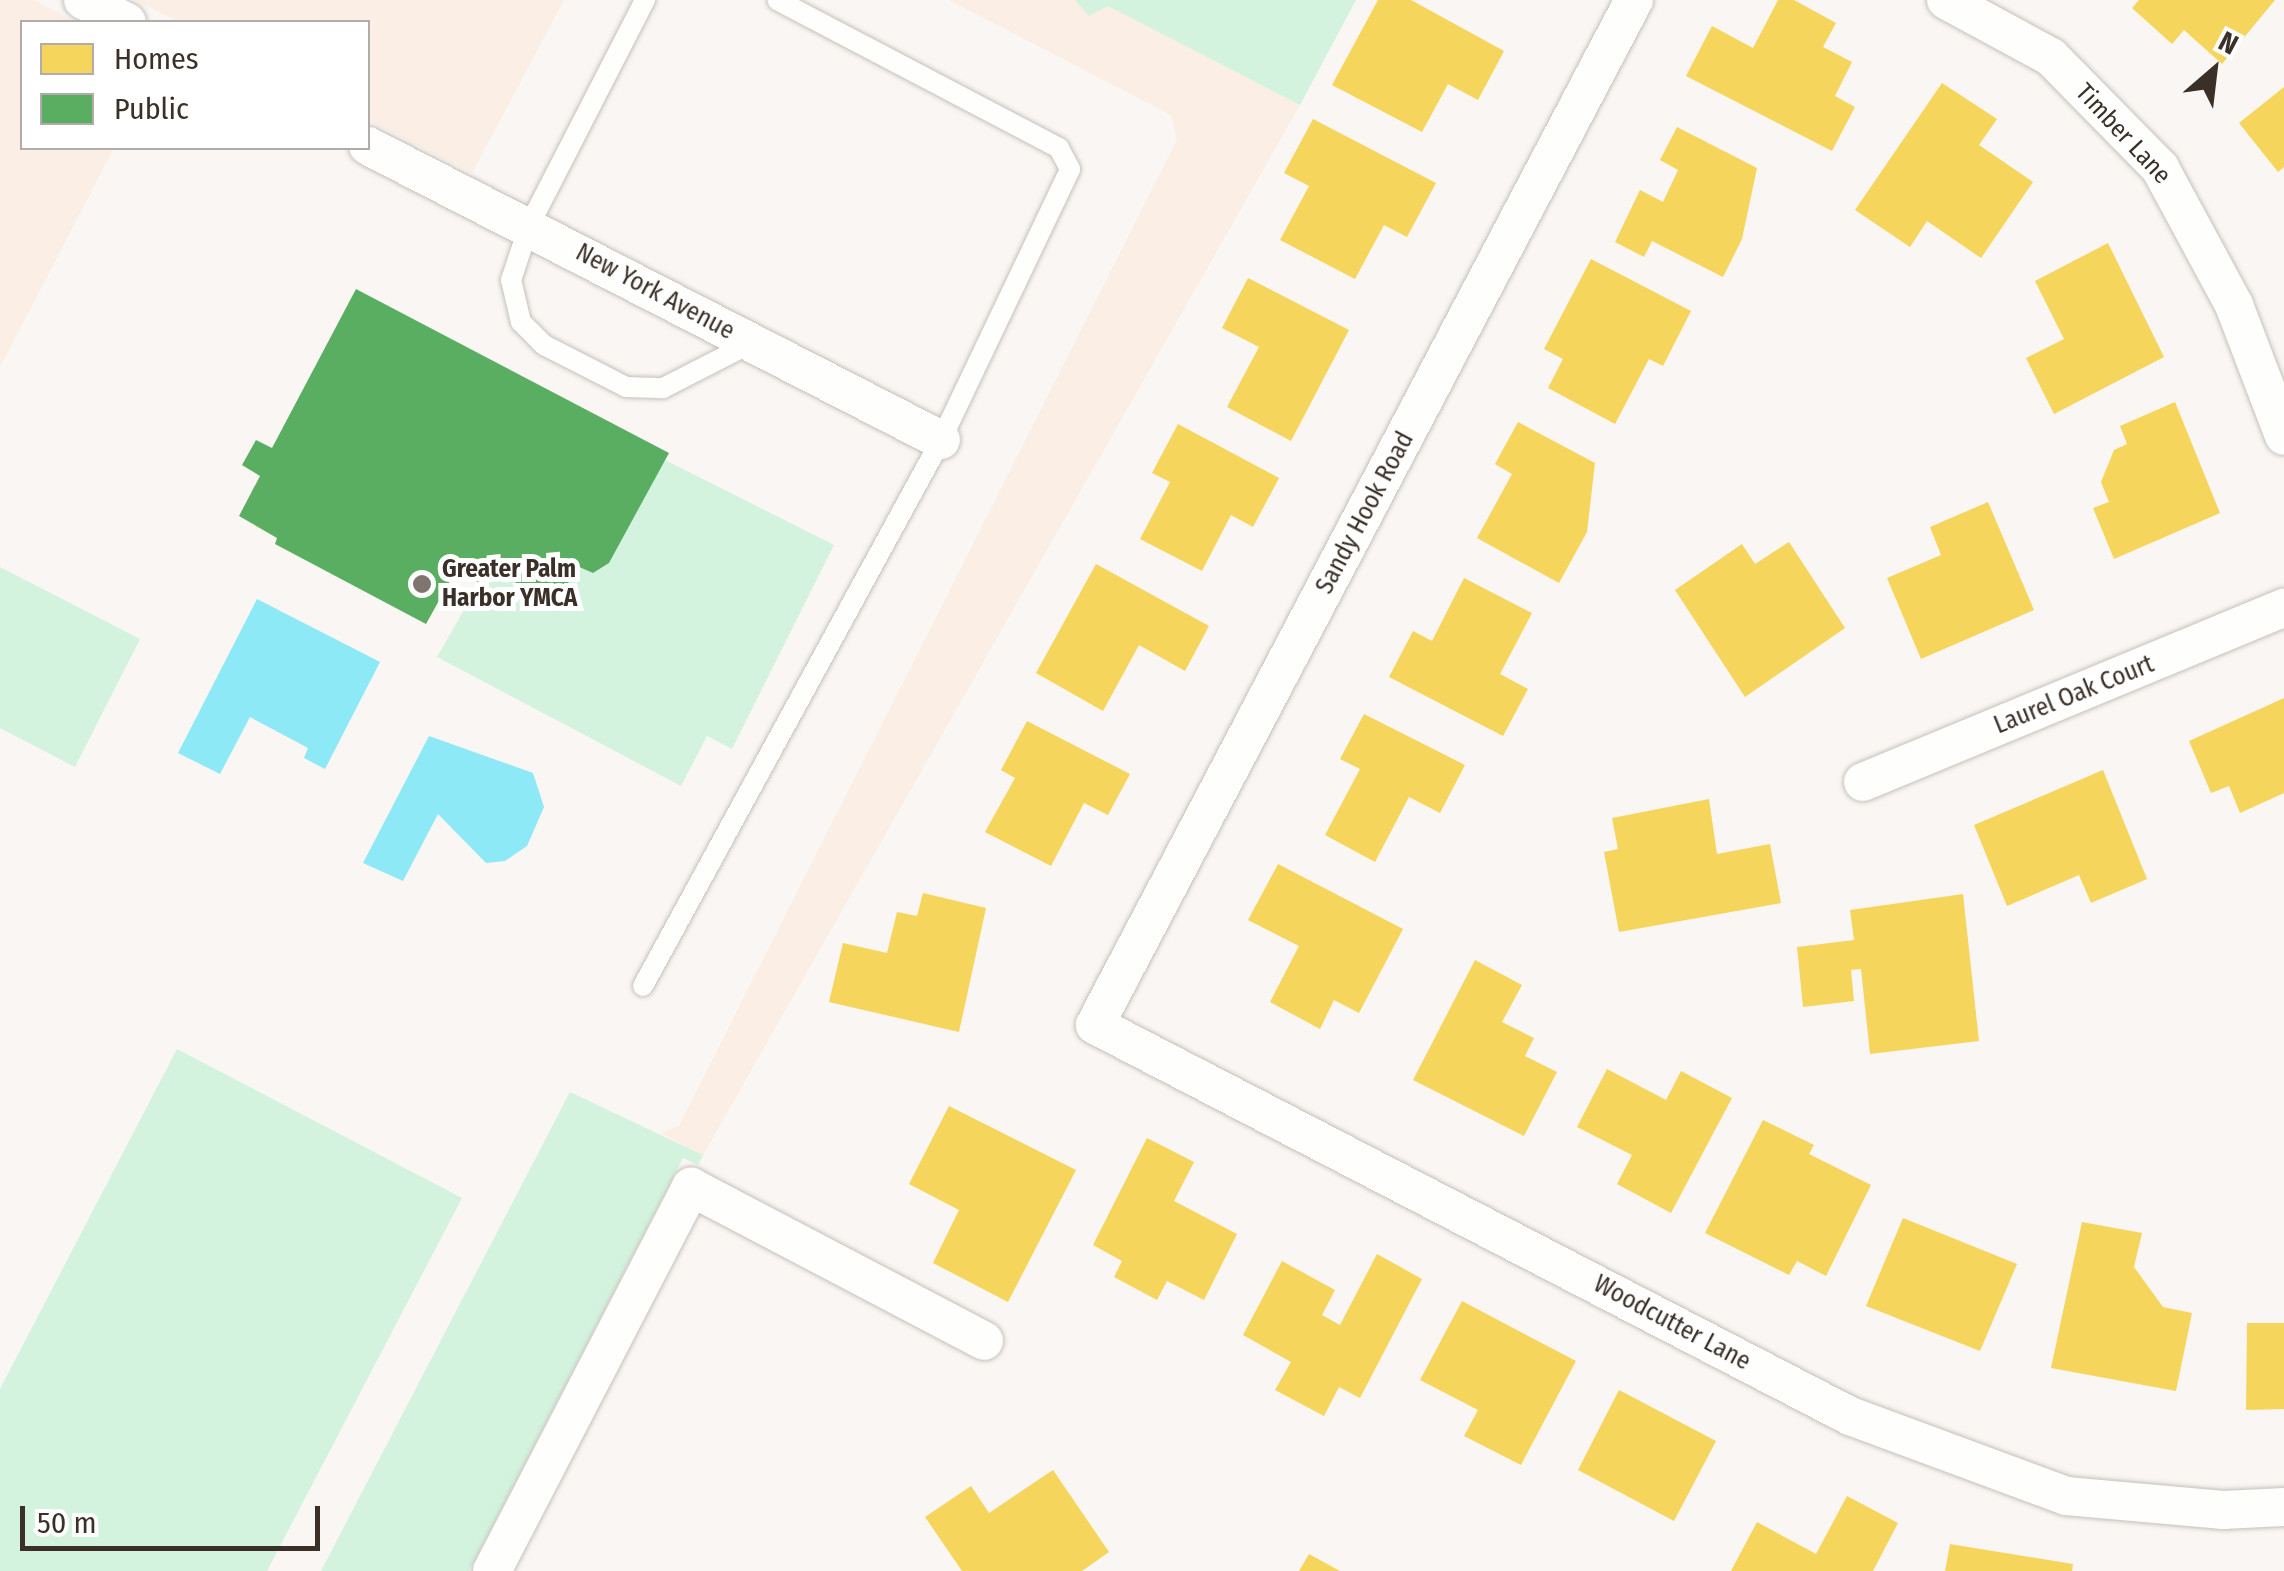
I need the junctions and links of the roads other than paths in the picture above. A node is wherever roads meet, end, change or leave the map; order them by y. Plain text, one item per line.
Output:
1 (83, 0) edge
2 (645, 0) edge
3 (777, 0) edge
4 (1634, 0) edge
5 (1946, 0) edge
6 (123, 20) edge
7 (370, 147) edge
8 (529, 226) junction
9 (750, 343) junction
10 (2284, 436) edge
11 (941, 440) junction
12 (2284, 608) edge
13 (1863, 782) dead end
14 (642, 986) dead end
15 (1095, 1026) joint
16 (984, 1340) dead end
17 (2284, 1507) edge
18 (492, 1571) edge

1 - 6 street
2 - 8 lane
3 - 11 lane
4 - 15 street, Sandy Hook Road
5 - 10 street, Timber Lane
7 - 8 street, New York Avenue
8 - 9 street, New York Avenue
8 - 9 lane
9 - 11 street, New York Avenue
11 - 14 lane
12 - 13 street, Laurel Oak Court
15 - 17 street, Woodcutter Lane
16 - 18 street

